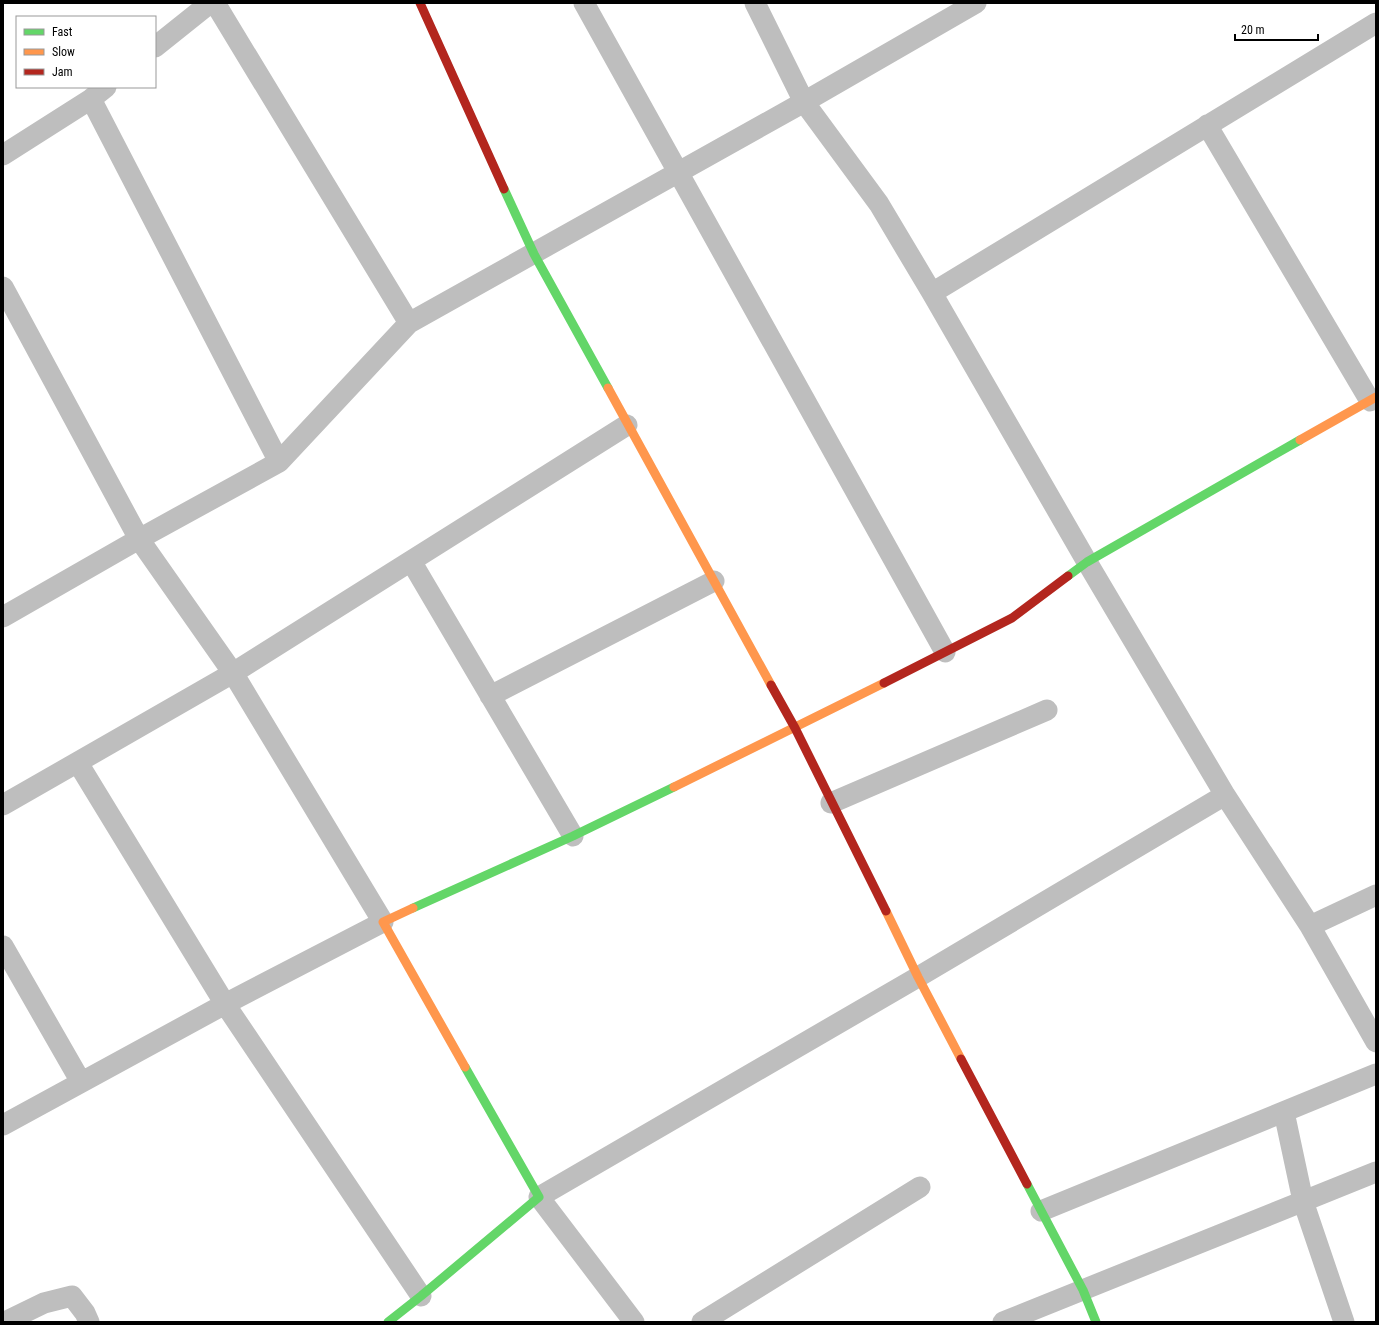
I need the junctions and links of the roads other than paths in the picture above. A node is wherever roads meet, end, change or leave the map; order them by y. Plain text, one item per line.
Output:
1 (210, 3) edge
2 (216, 3) edge
3 (420, 3) edge
4 (584, 3) edge
5 (755, 3) edge
6 (976, 3) edge
7 (1376, 23) edge
8 (156, 46) edge
9 (99, 93) edge
10 (804, 102) junction
11 (1207, 126) junction
12 (3, 155) edge
13 (678, 173) junction
14 (534, 254) junction
15 (3, 288) edge
16 (932, 293) junction
17 (409, 323) junction
18 (1373, 399) edge
19 (627, 424) junction
20 (279, 462) junction
21 (139, 539) junction
22 (411, 561) junction
23 (1087, 562) junction
24 (714, 581) junction
25 (3, 617) edge
26 (945, 652) junction
27 (234, 673) junction
28 (490, 696) junction
29 (1047, 710) dead end
30 (795, 728) junction
31 (78, 763) junction
32 (1225, 795) junction
33 (831, 803) junction
34 (3, 806) edge
35 (573, 836) junction
36 (1376, 895) edge
37 (383, 922) junction
38 (1310, 926) junction
39 (3, 946) edge
40 (918, 977) junction
41 (225, 1004) junction
42 (1376, 1042) edge
43 (1376, 1074) edge
44 (81, 1082) junction
45 (1284, 1112) junction
46 (3, 1125) edge
47 (1376, 1172) edge
48 (920, 1187) dead end
49 (539, 1197) junction
50 (1303, 1201) junction
51 (1041, 1211) junction
52 (1083, 1290) junction
53 (421, 1296) junction
54 (6, 1322) edge
55 (89, 1322) edge
56 (388, 1322) edge
57 (634, 1322) edge
58 (702, 1322) edge
59 (1003, 1322) edge
60 (1096, 1322) edge
61 (1344, 1322) edge

1 - 8 street
2 - 17 street
3 - 14 street
4 - 13 street
5 - 10 street
6 - 10 street
7 - 11 street
9 - 12 street
9 - 20 street
10 - 13 street
10 - 16 street
11 - 16 street
11 - 18 street
13 - 14 street
13 - 26 street
14 - 17 street
14 - 19 street
15 - 21 street
16 - 23 street
17 - 20 street
18 - 23 street
19 - 22 street
19 - 24 street
20 - 21 street
21 - 25 street
21 - 27 street
22 - 27 street
22 - 28 street
23 - 26 street
23 - 32 street
24 - 28 street
24 - 30 street
26 - 30 street
27 - 31 street
27 - 37 street
28 - 35 street
29 - 33 street
30 - 33 street
30 - 35 street
31 - 34 street
31 - 41 street
32 - 38 street
32 - 40 street
33 - 40 street
35 - 37 street
36 - 38 street
37 - 41 street
37 - 49 street
38 - 42 street
39 - 44 street
40 - 49 street
40 - 51 street
41 - 44 street
41 - 53 street
43 - 45 street
44 - 46 street
45 - 50 street
45 - 51 street
47 - 50 street
48 - 58 street
49 - 53 street
49 - 57 street
50 - 52 street
50 - 61 street
51 - 52 street
52 - 59 street
52 - 60 street
53 - 56 street
54 - 55 street

